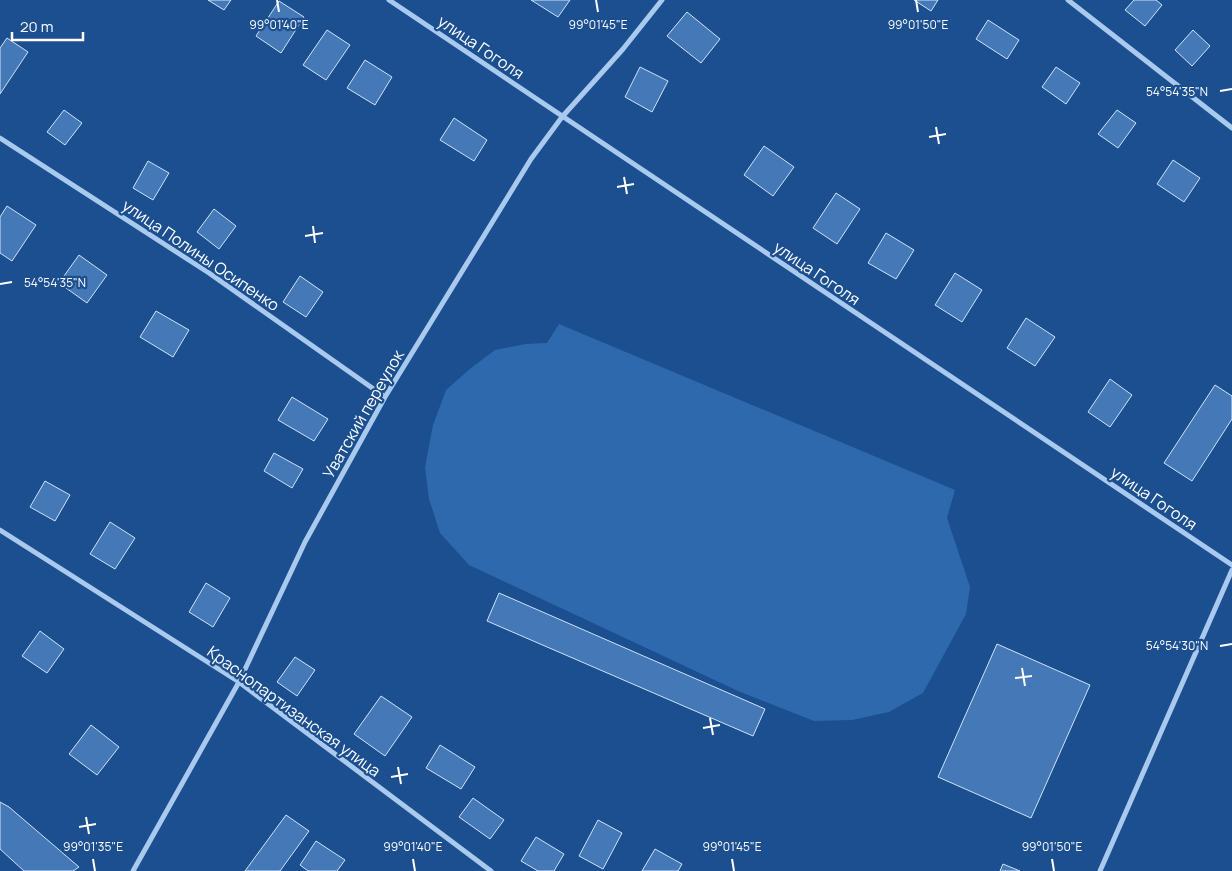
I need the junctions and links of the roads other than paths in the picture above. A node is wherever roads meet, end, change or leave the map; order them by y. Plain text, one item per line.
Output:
1 (389, 0) edge
2 (662, 0) edge
3 (1068, 0) edge
4 (562, 117) junction
5 (1232, 128) edge
6 (0, 138) edge
7 (385, 397) junction
8 (0, 530) edge
9 (1232, 565) edge
10 (1232, 570) edge
11 (239, 682) junction
12 (133, 871) edge
13 (491, 871) edge
14 (1100, 871) edge

1 - 4 street, улица Гоголя
2 - 4 street, Уватский переулок
3 - 5 street
4 - 7 street, Уватский переулок
4 - 9 street, улица Гоголя
6 - 7 street, улица Полины Осипенко
7 - 11 street, Уватский переулок
8 - 11 street, Краснопартизанская улица
10 - 14 street
11 - 12 street, Уватский переулок
11 - 13 street, Краснопартизанская улица

